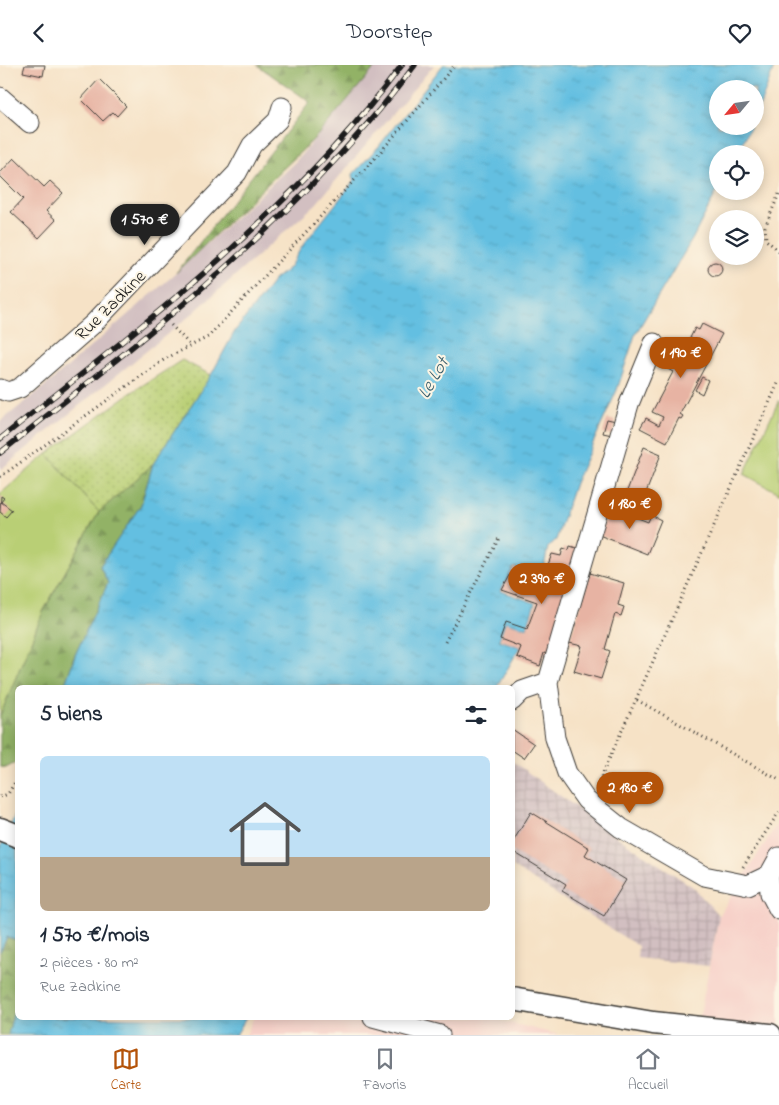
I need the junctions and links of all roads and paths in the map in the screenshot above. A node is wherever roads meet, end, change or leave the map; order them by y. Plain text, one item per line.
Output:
1 (455, 65) edge
2 (0, 97) edge
3 (282, 107) dead end
4 (30, 123) dead end
5 (779, 194) edge
6 (779, 251) edge
7 (171, 325) dead end
8 (654, 343) dead end
9 (190, 346) junction
10 (779, 381) edge
11 (0, 389) edge
12 (0, 477) edge
13 (499, 538) dead end
14 (445, 642) dead end
15 (548, 682) junction
16 (515, 698) edge
17 (637, 700) junction
18 (779, 780) edge
19 (15, 782) edge
20 (603, 792) dead end
21 (0, 797) edge
22 (779, 813) edge
23 (0, 829) edge
24 (15, 834) edge
25 (779, 857) edge
26 (735, 866) dead end
27 (774, 880) edge
28 (779, 910) edge
29 (515, 1000) edge
30 (384, 1020) edge
31 (440, 1035) edge
32 (770, 1035) edge

1 - 9 path
2 - 4 street
3 - 11 street, Rue Zadkine
5 - 6 path
7 - 9 path
8 - 15 street
9 - 12 path
10 - 17 path
13 - 14 path
15 - 16 street
15 - 27 street
17 - 18 path
17 - 20 path
19 - 21 path
22 - 26 path
23 - 24 main road
25 - 27 street
27 - 28 street
29 - 32 main road
30 - 31 street

